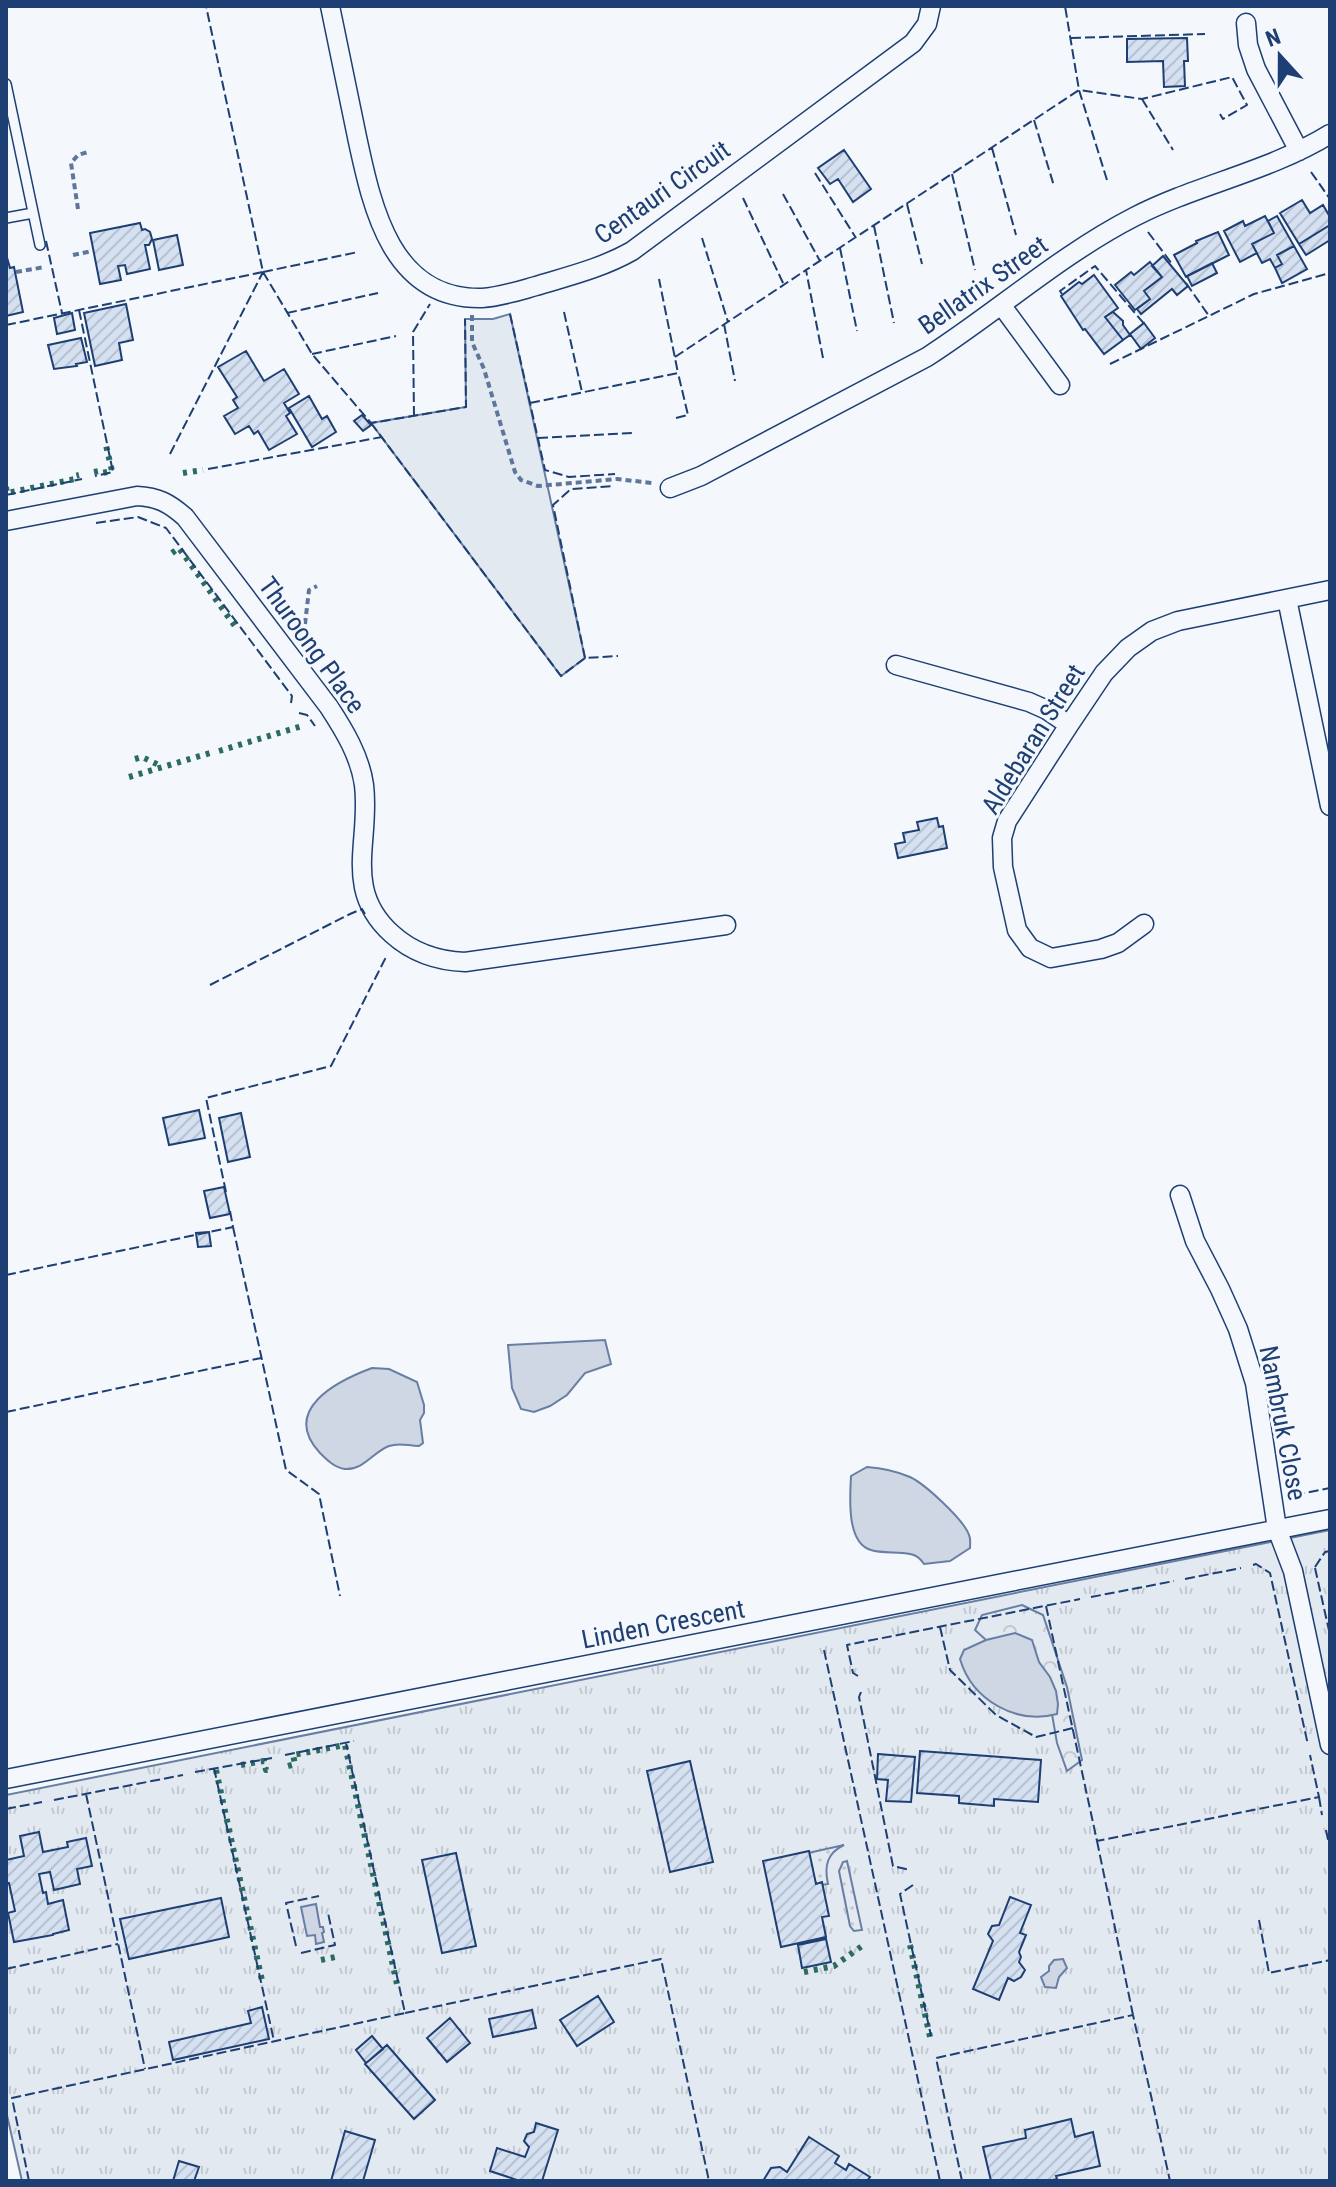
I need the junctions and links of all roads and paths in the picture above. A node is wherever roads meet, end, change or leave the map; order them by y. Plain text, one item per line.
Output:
1 (330, 6) edge
2 (931, 6) edge
3 (1246, 23) dead end
4 (6, 84) edge
5 (1330, 134) edge
6 (1299, 151) junction
7 (88, 152) dead end
8 (78, 209) dead end
9 (33, 213) junction
10 (6, 218) edge
11 (40, 245) dead end
12 (92, 251) dead end
13 (73, 255) dead end
14 (45, 267) dead end
15 (16, 272) dead end
16 (473, 297) junction
17 (1002, 306) junction
18 (1060, 385) dead end
19 (670, 488) joint
20 (6, 521) edge
21 (317, 586) dead end
22 (1330, 590) edge
23 (1287, 599) junction
24 (305, 624) dead end
25 (896, 665) dead end
26 (1069, 725) junction
27 (1330, 806) edge
28 (1144, 924) dead end
29 (726, 925) dead end
30 (1180, 1195) dead end
31 (1330, 1519) edge
32 (1277, 1529) junction
33 (1330, 1745) edge
34 (6, 1779) edge

1 - 16 street, Centauri Circuit
2 - 16 street, Centauri Circuit
3 - 6 street
4 - 9 lane
5 - 6 street, Bellatrix Street
6 - 17 street, Bellatrix Street
7 - 8 path
9 - 10 lane
9 - 11 lane
12 - 13 path
14 - 15 path
16 - 19 path
17 - 18 street
17 - 19 street, Bellatrix Street
20 - 29 street, Thuroong Place
21 - 24 path
22 - 23 street, Aldebaran Street
23 - 26 street, Aldebaran Street
23 - 27 street
25 - 26 street
26 - 28 street, Aldebaran Street
30 - 32 street, Nambruk Close
31 - 32 street, Linden Crescent
32 - 33 street, Nambruk Close
32 - 34 street, Linden Crescent

